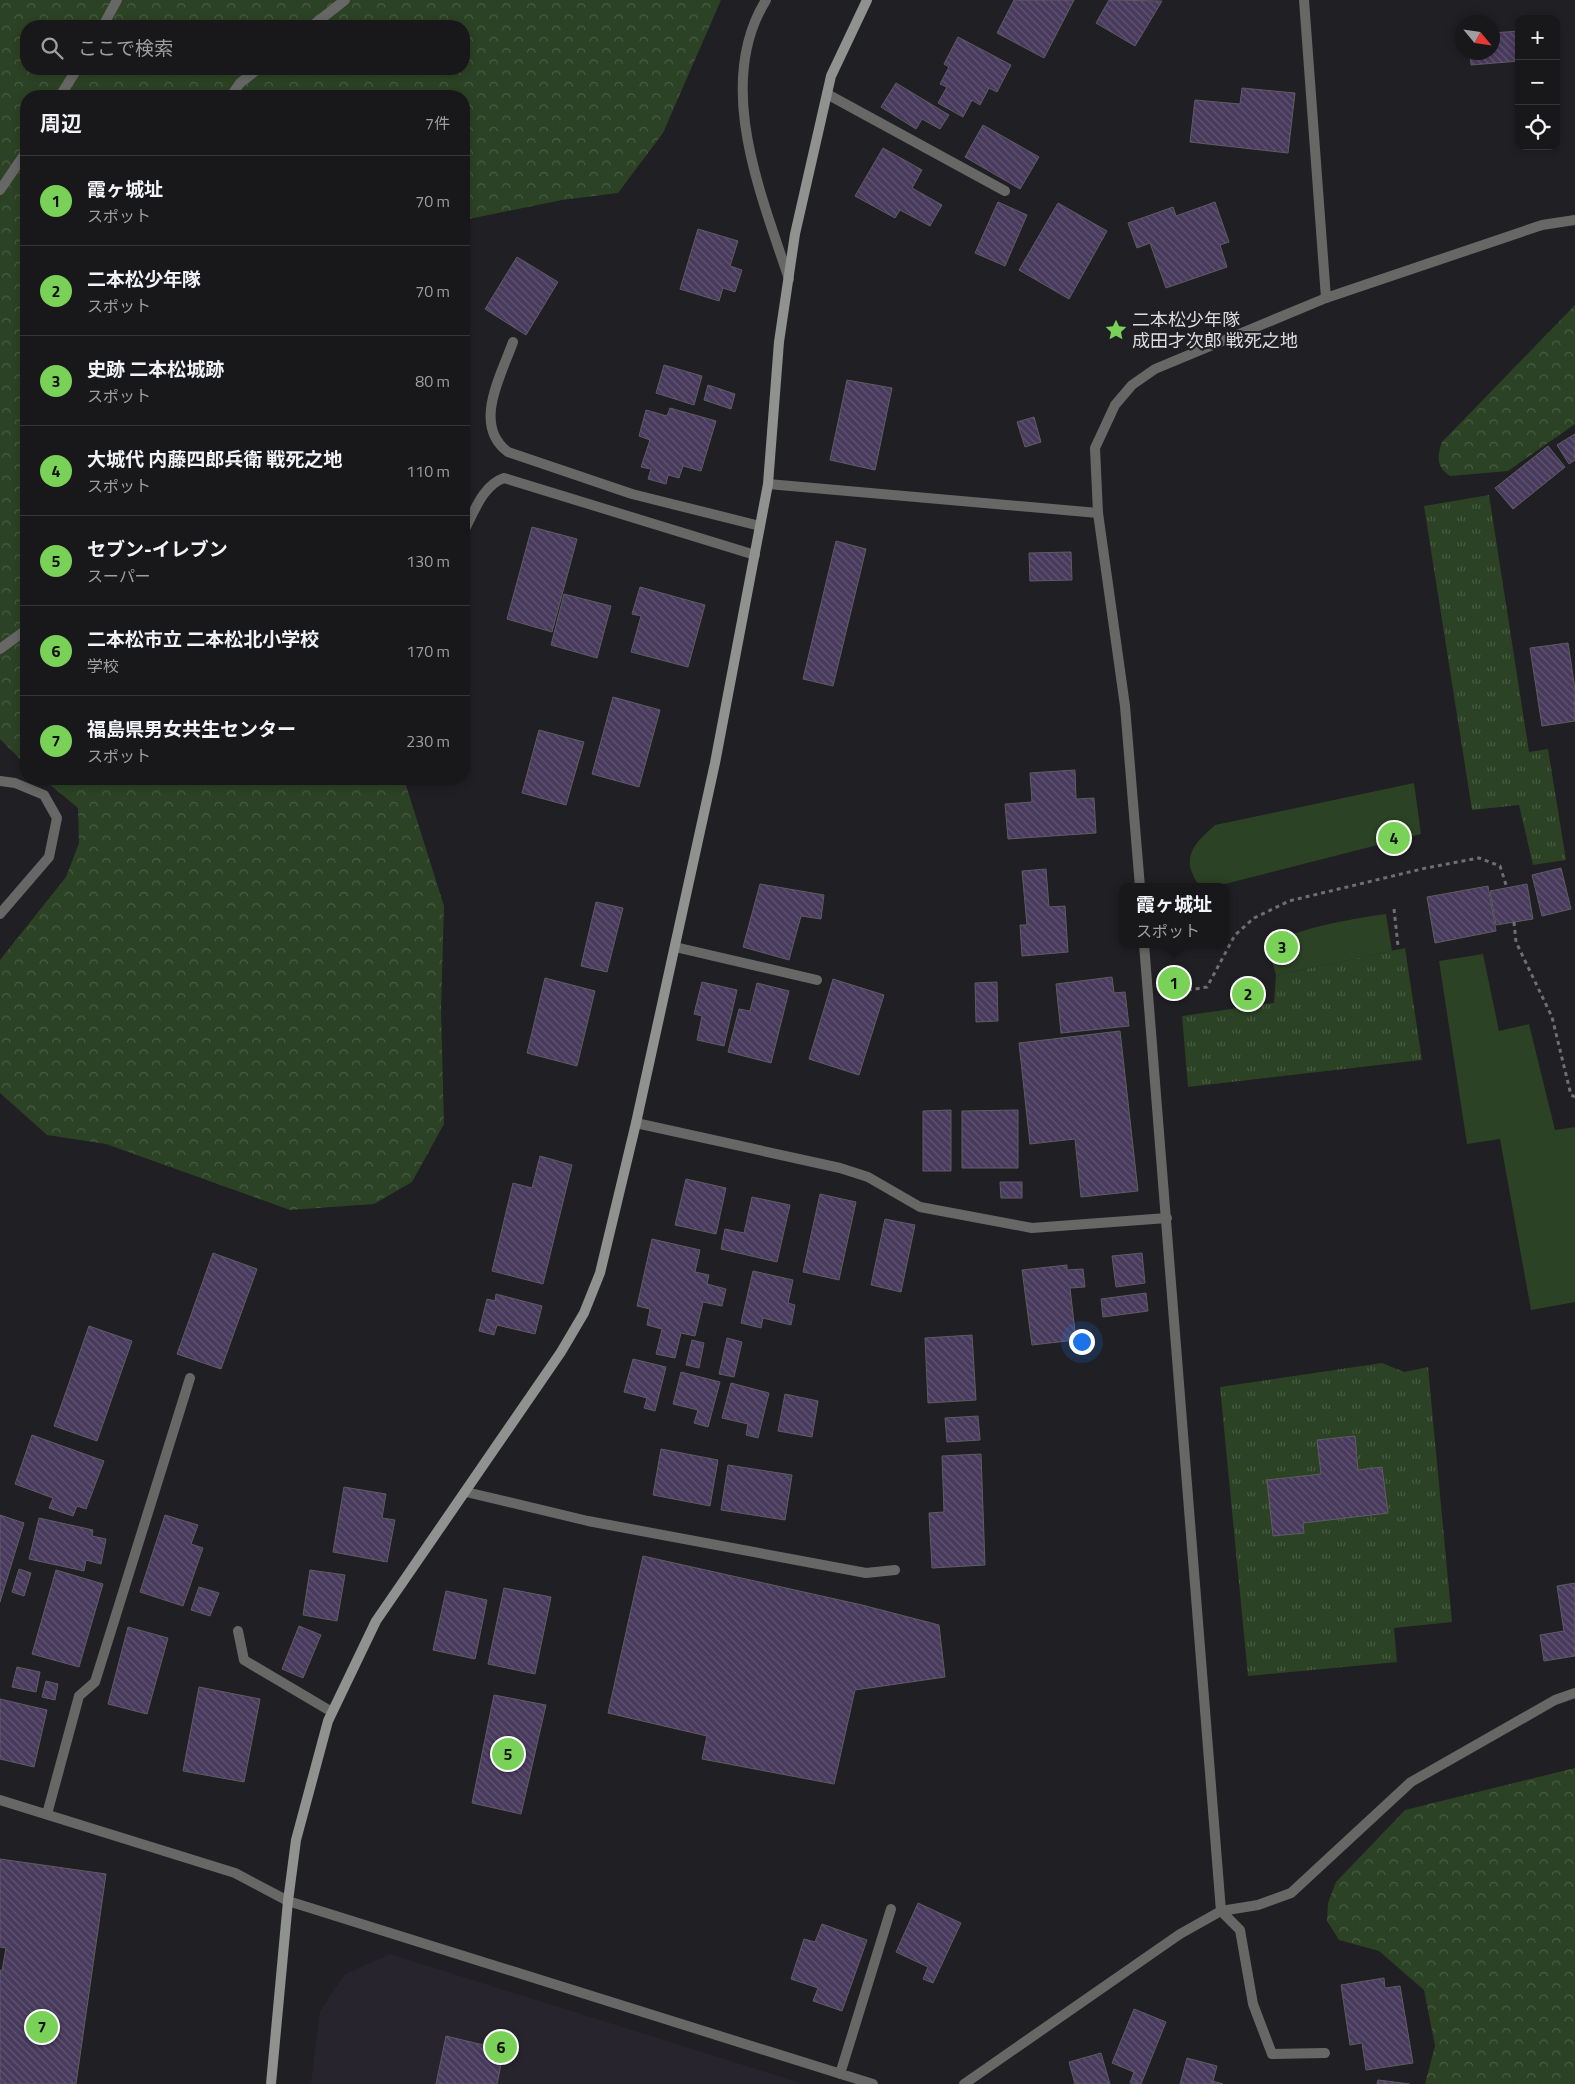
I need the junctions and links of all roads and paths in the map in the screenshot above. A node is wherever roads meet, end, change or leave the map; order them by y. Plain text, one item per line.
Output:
1 (118, 0) edge
2 (345, 0) edge
3 (766, 0) edge
4 (867, 0) edge
5 (1303, 0) edge
6 (106, 20) edge
7 (320, 20) edge
8 (73, 75) edge
9 (250, 75) edge
10 (64, 90) edge
11 (235, 90) edge
12 (827, 94) junction
13 (20, 161) edge
14 (0, 190) edge
15 (1005, 191) dead end
16 (1575, 220) edge
17 (789, 279) junction
18 (1326, 298) junction
19 (513, 342) dead end
20 (768, 484) junction
21 (1098, 513) junction
22 (470, 520) edge
23 (760, 526) junction
24 (755, 555) junction
25 (20, 634) edge
26 (0, 649) edge
27 (0, 781) edge
28 (1140, 883) edge
29 (1507, 888) dead end
30 (1394, 909) dead end
31 (0, 914) edge
32 (1514, 922) dead end
33 (1229, 946) edge
34 (1398, 946) dead end
35 (675, 947) junction
36 (1144, 948) edge
37 (1228, 948) edge
38 (817, 980) dead end
39 (1149, 997) junction
40 (1575, 1096) edge
41 (636, 1123) junction
42 (1167, 1218) junction
43 (190, 1378) dead end
44 (466, 1492) junction
45 (894, 1570) dead end
46 (238, 1631) dead end
47 (1575, 1693) edge
48 (332, 1712) junction
49 (0, 1800) edge
50 (47, 1814) junction
51 (288, 1900) junction
52 (891, 1909) dead end
53 (1221, 1911) junction
54 (1325, 2053) dead end
55 (840, 2074) junction
56 (271, 2084) edge
57 (873, 2084) edge
58 (964, 2084) edge

1 - 6 street
2 - 7 street
3 - 17 street
4 - 12 street
5 - 18 street
8 - 10 street
9 - 11 street
12 - 15 street
12 - 17 street
13 - 14 street
16 - 18 street
17 - 20 street
18 - 21 street
19 - 23 street
20 - 21 street
20 - 23 street
21 - 28 street
22 - 24 street
23 - 24 street
24 - 35 street
25 - 26 street
27 - 31 street
29 - 33 path
30 - 34 path
32 - 40 path
35 - 38 street
35 - 41 street
36 - 39 street
37 - 39 path
39 - 42 street
41 - 42 street
41 - 44 street
42 - 53 street
43 - 50 street
44 - 45 street
44 - 48 street
46 - 48 street
47 - 53 street
48 - 51 street
49 - 50 street
50 - 51 street
51 - 55 street
51 - 56 street
52 - 55 street
53 - 54 street
53 - 58 street
55 - 57 street

